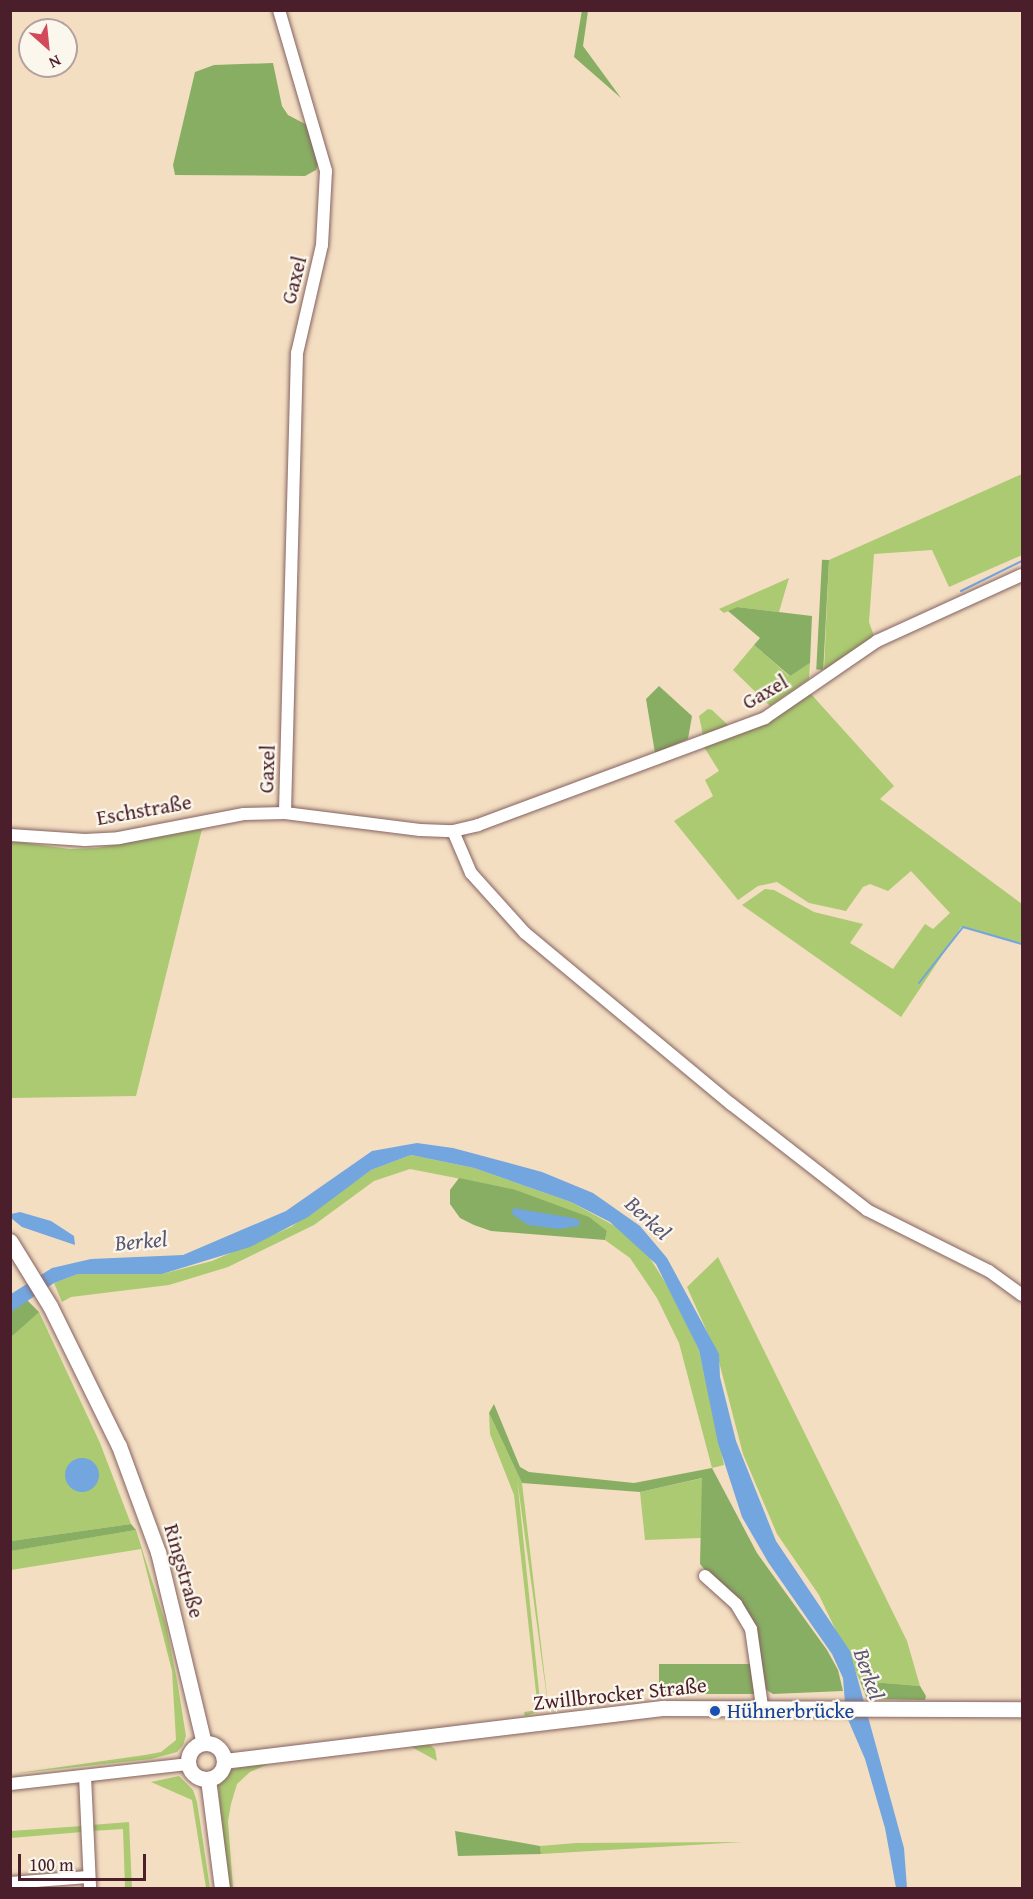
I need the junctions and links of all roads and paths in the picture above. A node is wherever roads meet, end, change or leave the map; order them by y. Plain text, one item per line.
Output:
1 (279, 10) edge
2 (1023, 575) edge
3 (285, 813) junction
4 (453, 831) junction
5 (10, 835) edge
6 (10, 1241) edge
7 (1023, 1295) edge
8 (705, 1576) dead end
9 (762, 1706) junction
10 (1023, 1709) edge
11 (204, 1743) junction
12 (224, 1761) junction
13 (188, 1764) junction
14 (85, 1776) junction
15 (208, 1779) junction
16 (10, 1784) edge
17 (10, 1883) edge
18 (89, 1883) edge
19 (222, 1888) edge

1 - 3 street, Gaxel
2 - 4 street, Gaxel
3 - 4 street, Gaxel
3 - 5 street, Eschstraße
4 - 7 street
6 - 11 main road, Ringstraße
8 - 9 street
9 - 10 main road, Zwillbrocker Straße
9 - 12 main road, Zwillbrocker Straße
11 - 12 main road
11 - 13 main road
12 - 15 main road
13 - 14 street
13 - 15 main road
14 - 16 street
14 - 18 street
15 - 19 main road
17 - 18 street

